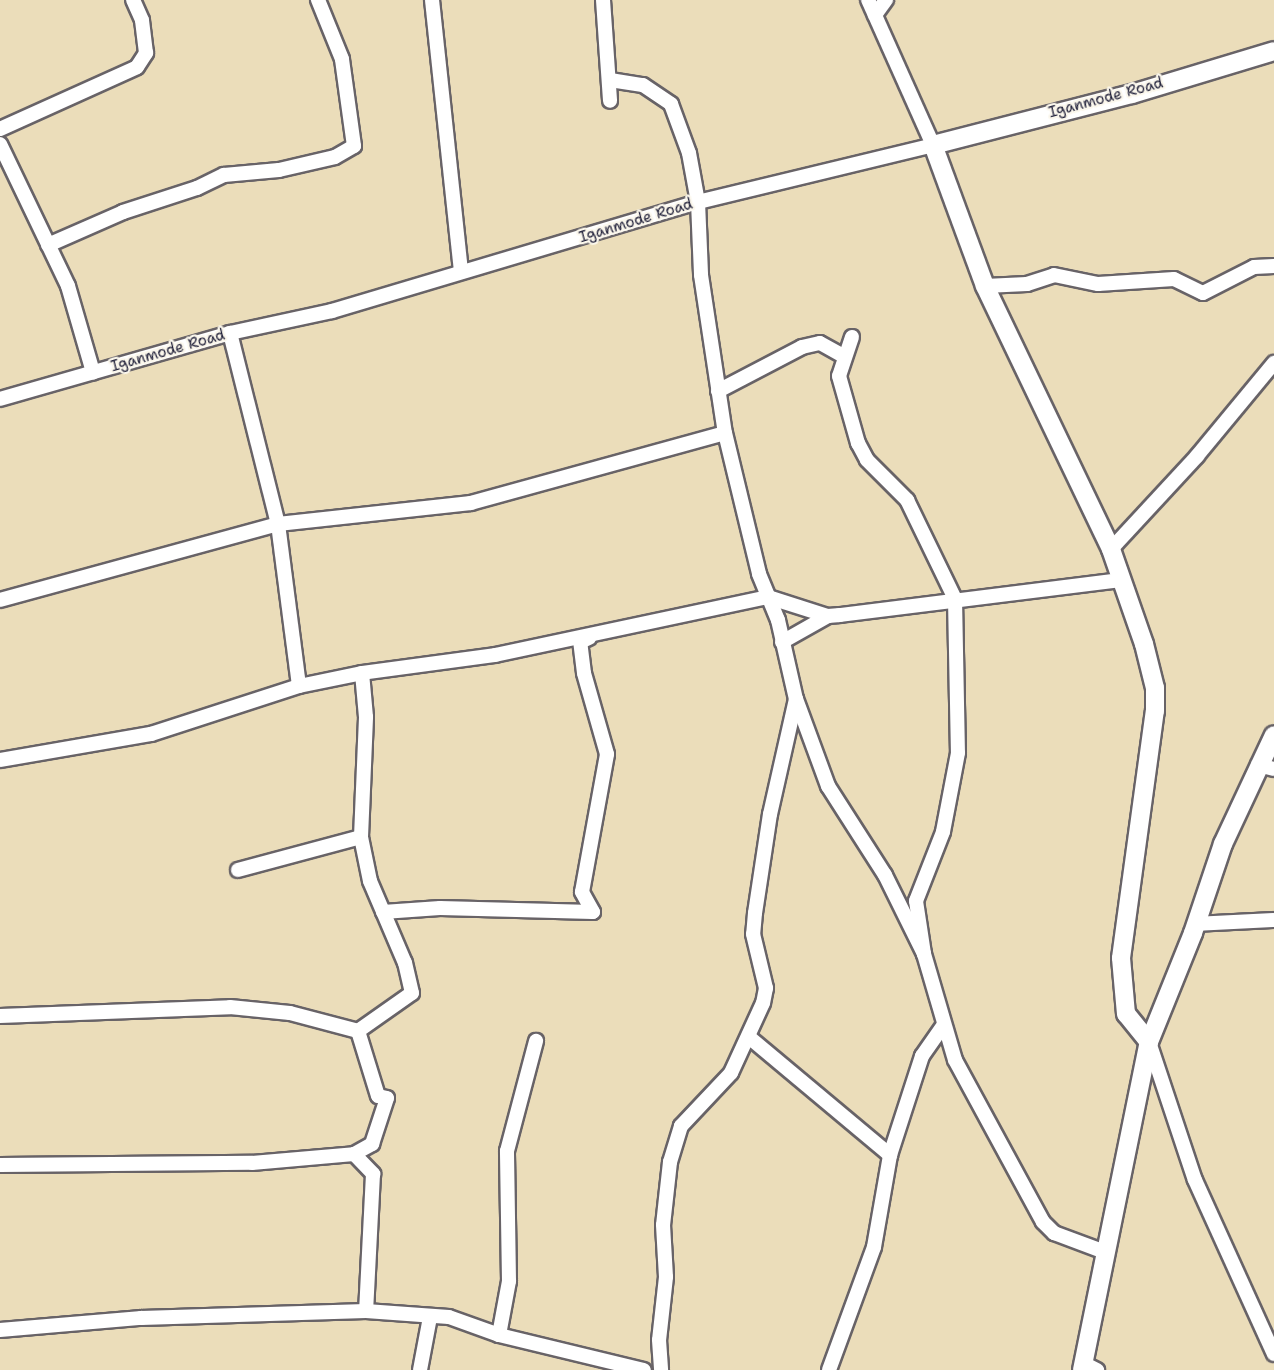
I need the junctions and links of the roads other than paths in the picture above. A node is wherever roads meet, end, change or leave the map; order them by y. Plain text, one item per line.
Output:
1 (133, 0) edge
2 (318, 0) edge
3 (432, 0) edge
4 (603, 0) edge
5 (868, 0) edge
6 (886, 0) edge
7 (875, 15) junction
8 (1274, 51) edge
9 (610, 80) junction
10 (610, 101) dead end
11 (0, 129) edge
12 (0, 144) edge
13 (933, 145) junction
14 (698, 202) junction
15 (48, 245) junction
16 (1274, 266) edge
17 (461, 271) junction
18 (984, 286) junction
19 (230, 333) junction
20 (852, 337) dead end
21 (843, 356) junction
22 (1274, 363) edge
23 (93, 372) junction
24 (718, 391) junction
25 (0, 399) edge
26 (725, 433) junction
27 (278, 524) junction
28 (1111, 549) junction
29 (1122, 580) junction
30 (768, 597) junction
31 (955, 599) junction
32 (0, 600) edge
33 (828, 616) junction
34 (592, 637) junction
35 (782, 642) junction
36 (362, 673) junction
37 (299, 686) junction
38 (796, 699) junction
39 (1274, 735) edge
40 (0, 760) edge
41 (1266, 767) edge
42 (361, 837) junction
43 (238, 870) dead end
44 (383, 912) junction
45 (1274, 920) edge
46 (1196, 924) junction
47 (924, 954) junction
48 (0, 1016) edge
49 (944, 1025) junction
50 (358, 1031) junction
51 (749, 1037) junction
52 (536, 1041) dead end
53 (1149, 1042) junction
54 (372, 1144) junction
55 (354, 1154) junction
56 (890, 1155) junction
57 (0, 1164) edge
58 (373, 1174) junction
59 (1105, 1252) junction
60 (366, 1311) junction
61 (430, 1317) junction
62 (0, 1330) edge
63 (499, 1335) junction
64 (1274, 1354) edge
65 (1087, 1368) edge
66 (420, 1370) edge
67 (644, 1370) edge
68 (660, 1370) edge
69 (829, 1370) edge

1 - 11 street
2 - 15 street
3 - 17 street
4 - 9 street
5 - 7 street
6 - 7 street
7 - 13 street
8 - 13 street, Iganmode Road
9 - 10 street
9 - 14 street
12 - 15 street
13 - 14 street, Iganmode Road
13 - 18 street
14 - 17 street, Iganmode Road
14 - 24 street
15 - 23 street
16 - 18 street
17 - 19 street, Iganmode Road
18 - 28 street
19 - 23 street, Iganmode Road
19 - 27 street
20 - 21 street
21 - 24 street
21 - 31 street
22 - 28 street
23 - 25 street, Iganmode Road
24 - 26 street
26 - 27 street
26 - 30 street
27 - 32 street
27 - 37 street
28 - 29 street
29 - 31 street
29 - 53 street
30 - 33 street
30 - 34 street
30 - 35 street
31 - 33 street
31 - 47 street
33 - 35 street
34 - 36 street
34 - 44 street
35 - 38 street
36 - 37 street
36 - 42 street
37 - 40 street
38 - 47 street
38 - 51 street
39 - 41 street
41 - 46 street
42 - 43 street
42 - 44 street
44 - 50 street
45 - 46 street
46 - 53 street
47 - 49 street
48 - 50 street
49 - 56 street
49 - 59 street
50 - 54 street
51 - 56 street
51 - 68 street
52 - 63 street
53 - 59 street
53 - 64 street
54 - 55 street
54 - 58 street
55 - 57 street
55 - 58 street
56 - 69 street
58 - 60 street
59 - 65 street
60 - 61 street
60 - 62 street
61 - 63 street
61 - 66 street
63 - 67 street

